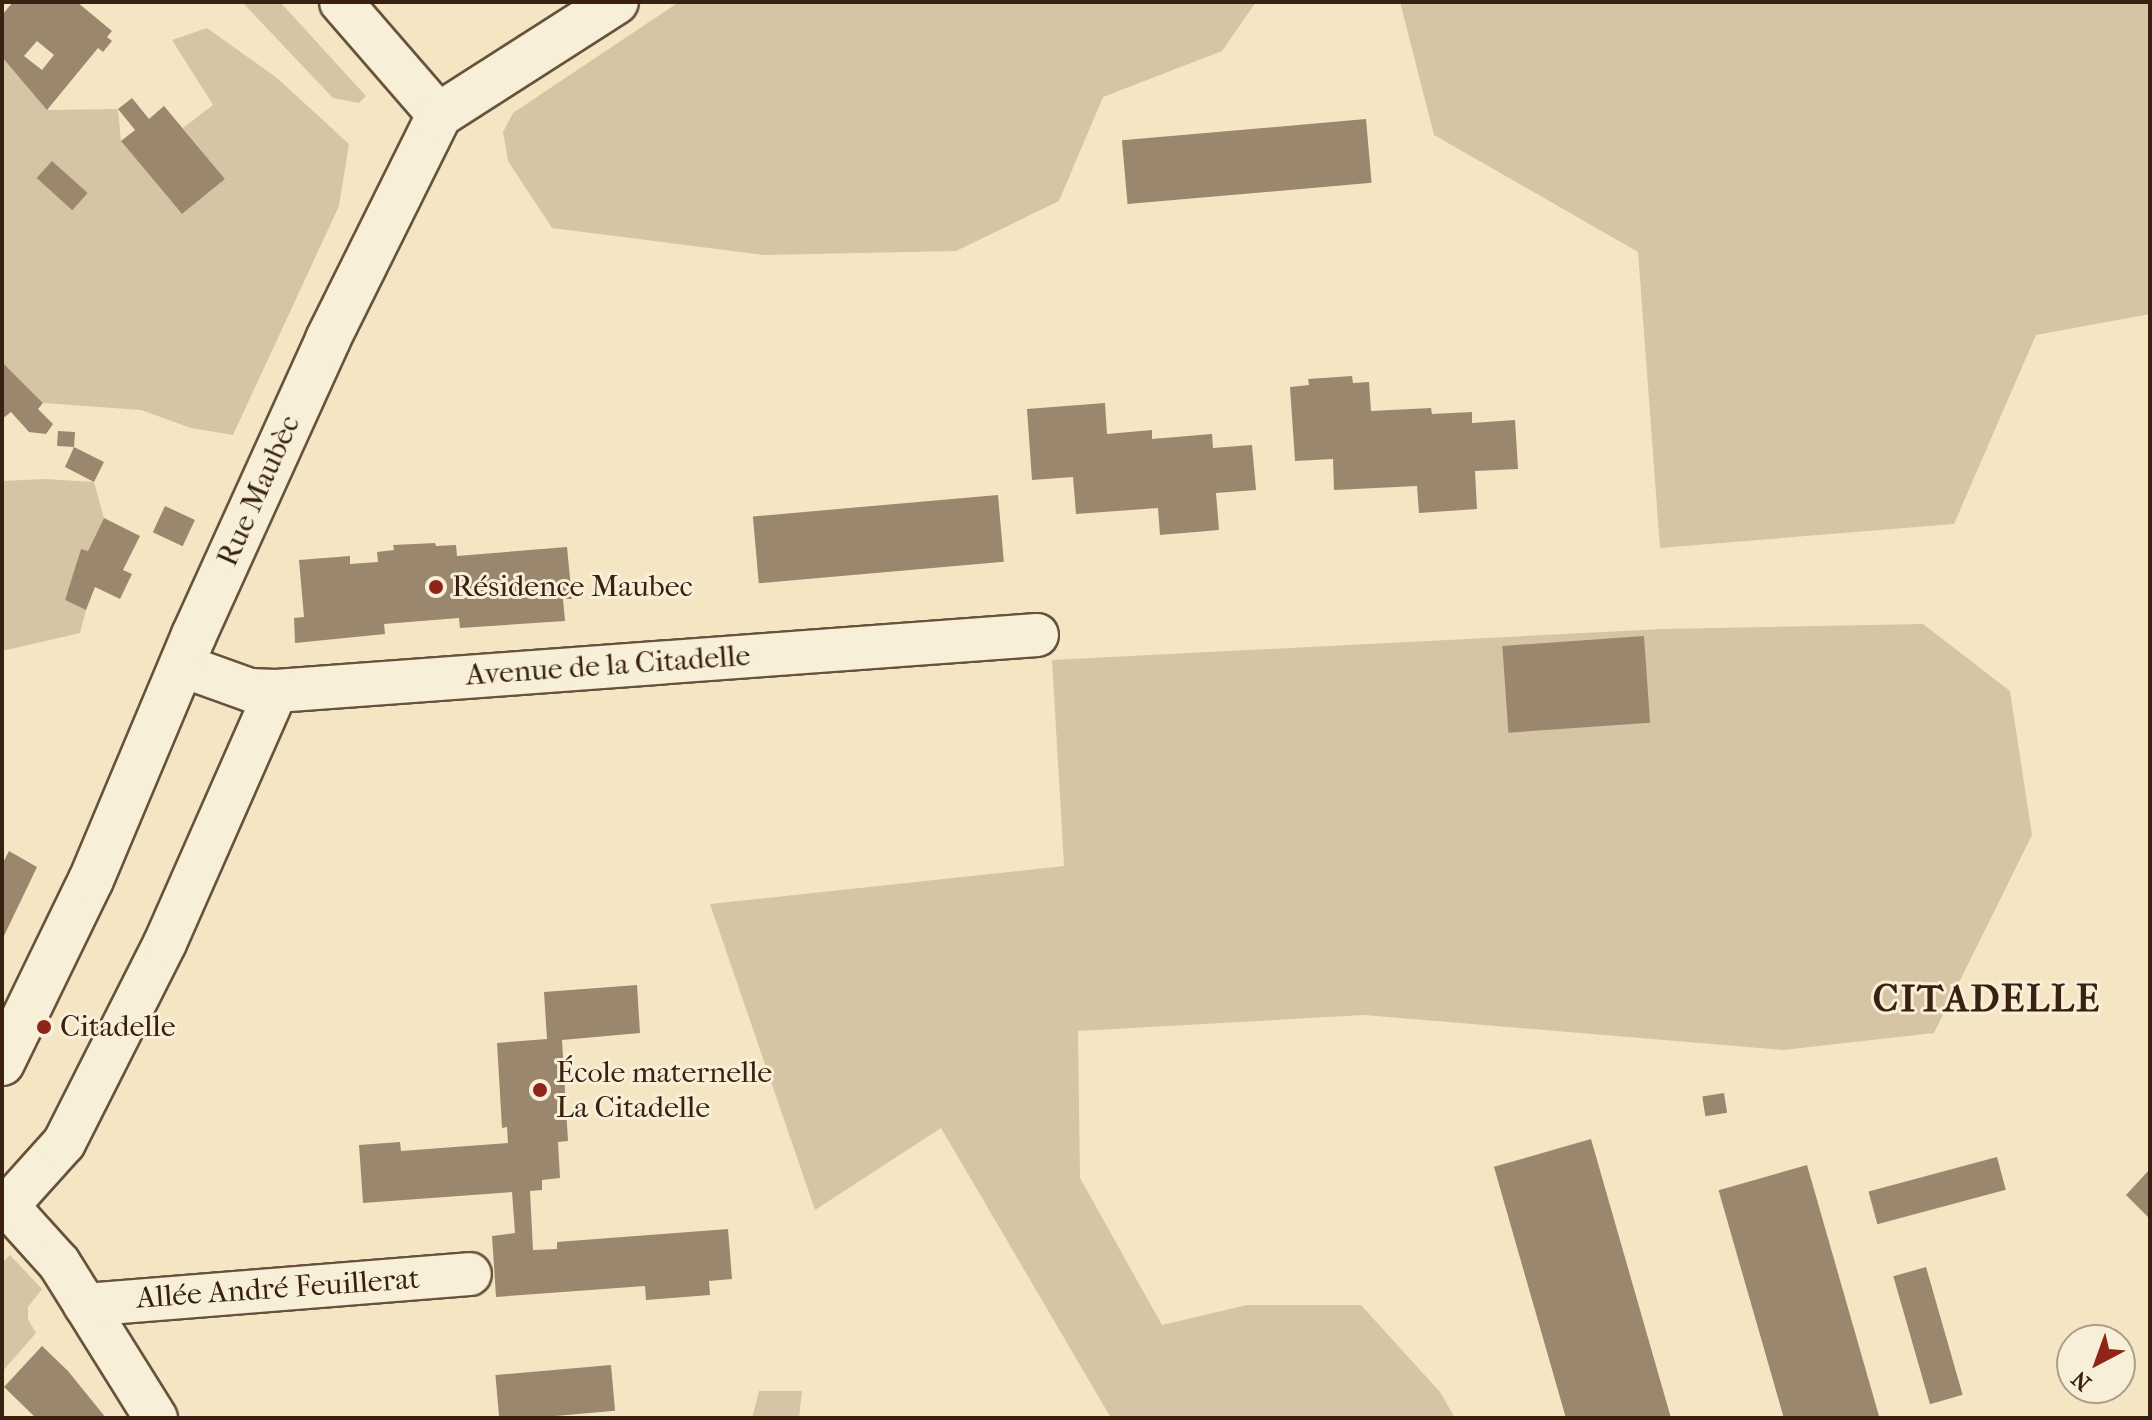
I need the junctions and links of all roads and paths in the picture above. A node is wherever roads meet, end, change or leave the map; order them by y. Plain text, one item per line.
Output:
1 (341, 2) edge
2 (616, 2) edge
3 (439, 115) junction
4 (1037, 635) dead end
5 (183, 666) junction
6 (276, 691) junction
7 (2, 1063) edge
8 (6, 1202) edge
9 (470, 1274) dead end
10 (85, 1305) junction
11 (156, 1418) edge

1 - 3 street
2 - 3 main road
3 - 5 main road, Rue Maubèc
4 - 6 street, Avenue de la Citadelle
5 - 6 street, Avenue de la Citadelle
5 - 7 main road, Rue Maubèc
6 - 8 street
8 - 10 street
9 - 10 street, Allée André Feuillerat
10 - 11 street

